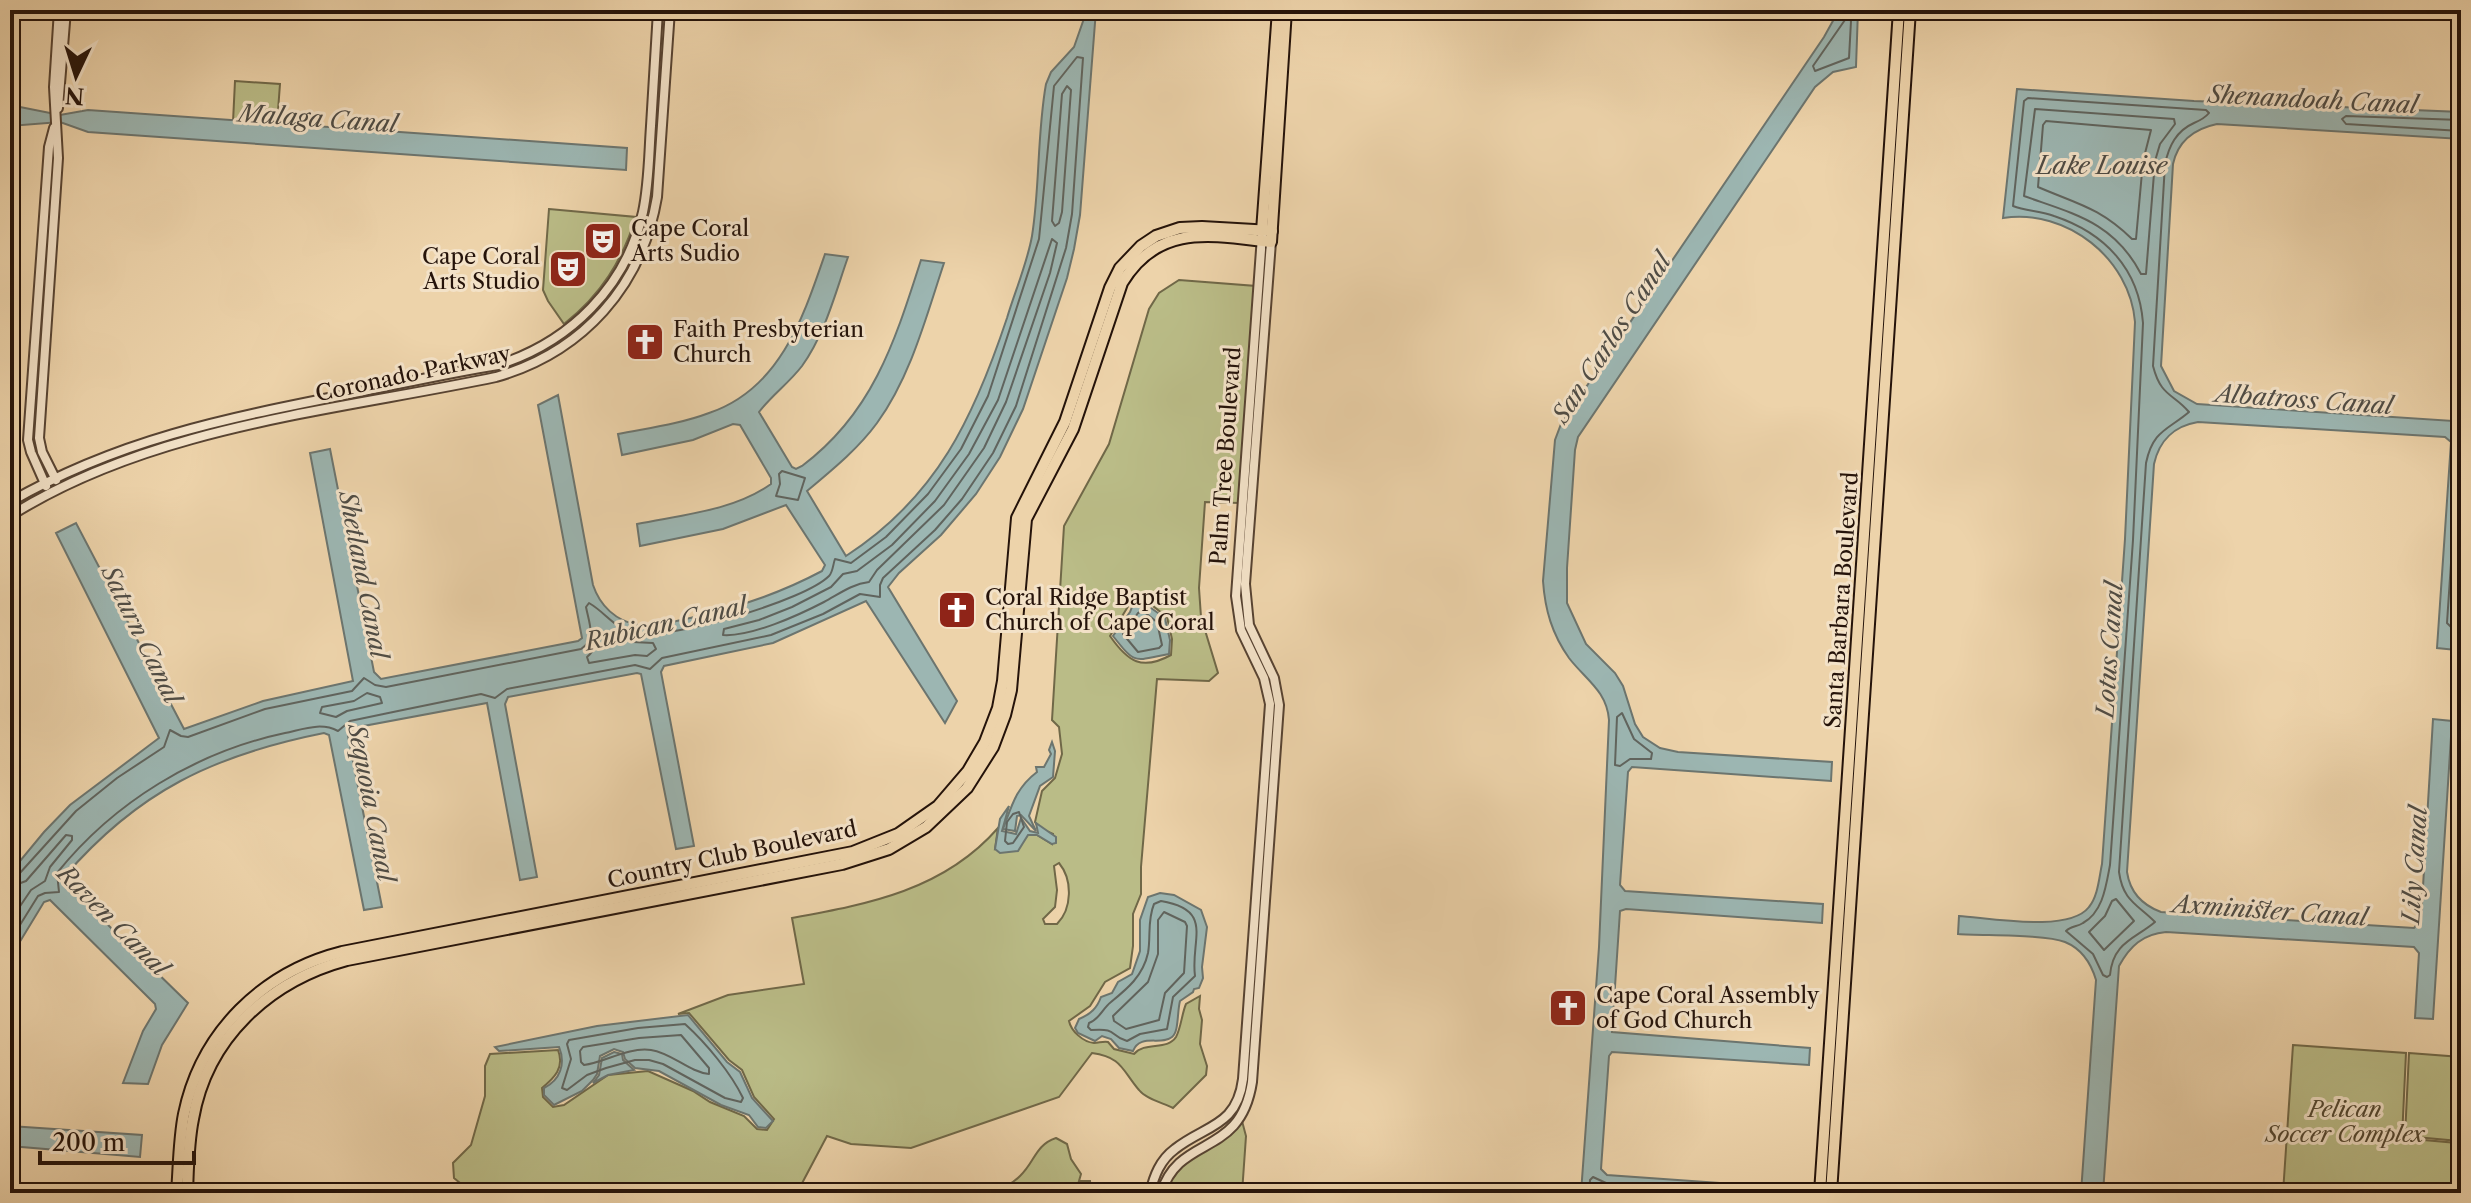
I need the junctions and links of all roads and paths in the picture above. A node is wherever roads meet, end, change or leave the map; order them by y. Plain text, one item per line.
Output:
1 (59, 10) edge
2 (66, 10) edge
3 (658, 10) edge
4 (670, 10) edge
5 (1278, 10) edge
6 (1286, 10) edge
7 (1899, 10) edge
8 (1910, 10) edge
9 (655, 69) junction
10 (665, 96) junction
11 (57, 112) junction
12 (56, 124) junction
13 (1267, 236) junction
14 (1071, 419) junction
15 (55, 478) junction
16 (44, 483) junction
17 (60, 489) junction
18 (49, 494) junction
19 (10, 502) edge
20 (10, 516) edge
21 (1273, 721) junction
22 (1197, 1136) junction
23 (1203, 1148) junction
24 (1173, 1150) junction
25 (2461, 1153) edge
26 (1182, 1160) junction
27 (177, 1193) edge
28 (187, 1193) edge
29 (1150, 1193) edge
30 (1161, 1193) edge
31 (1820, 1193) edge
32 (1831, 1193) edge
33 (2459, 1193) edge

1 - 11 street
2 - 11 street
3 - 9 street, Coronado Parkway
4 - 10 street, Coronado Parkway
5 - 13 main road, Palm Tree Boulevard
6 - 13 main road, Palm Tree Boulevard
7 - 31 main road, Santa Barbara Boulevard
8 - 32 main road, Santa Barbara Boulevard
9 - 10 street
9 - 15 street, Coronado Parkway
10 - 17 street, Coronado Parkway
11 - 12 street
12 - 15 street
12 - 16 street
13 - 14 main road, Country Club Boulevard
13 - 21 street, Palm Tree Boulevard
14 - 27 main road, Country Club Boulevard
14 - 28 main road, Country Club Boulevard
15 - 16 street, Coronado Parkway
15 - 17 street
16 - 18 street
16 - 19 street, Coronado Parkway
17 - 18 street, Coronado Parkway
18 - 20 street, Coronado Parkway
21 - 22 street, Palm Tree Boulevard
21 - 23 street, Palm Tree Boulevard
22 - 23 street
22 - 24 street, Palm Tree Boulevard
23 - 26 street, Palm Tree Boulevard
24 - 26 street
24 - 29 street, Palm Tree Boulevard
25 - 33 street
26 - 30 street, Palm Tree Boulevard

